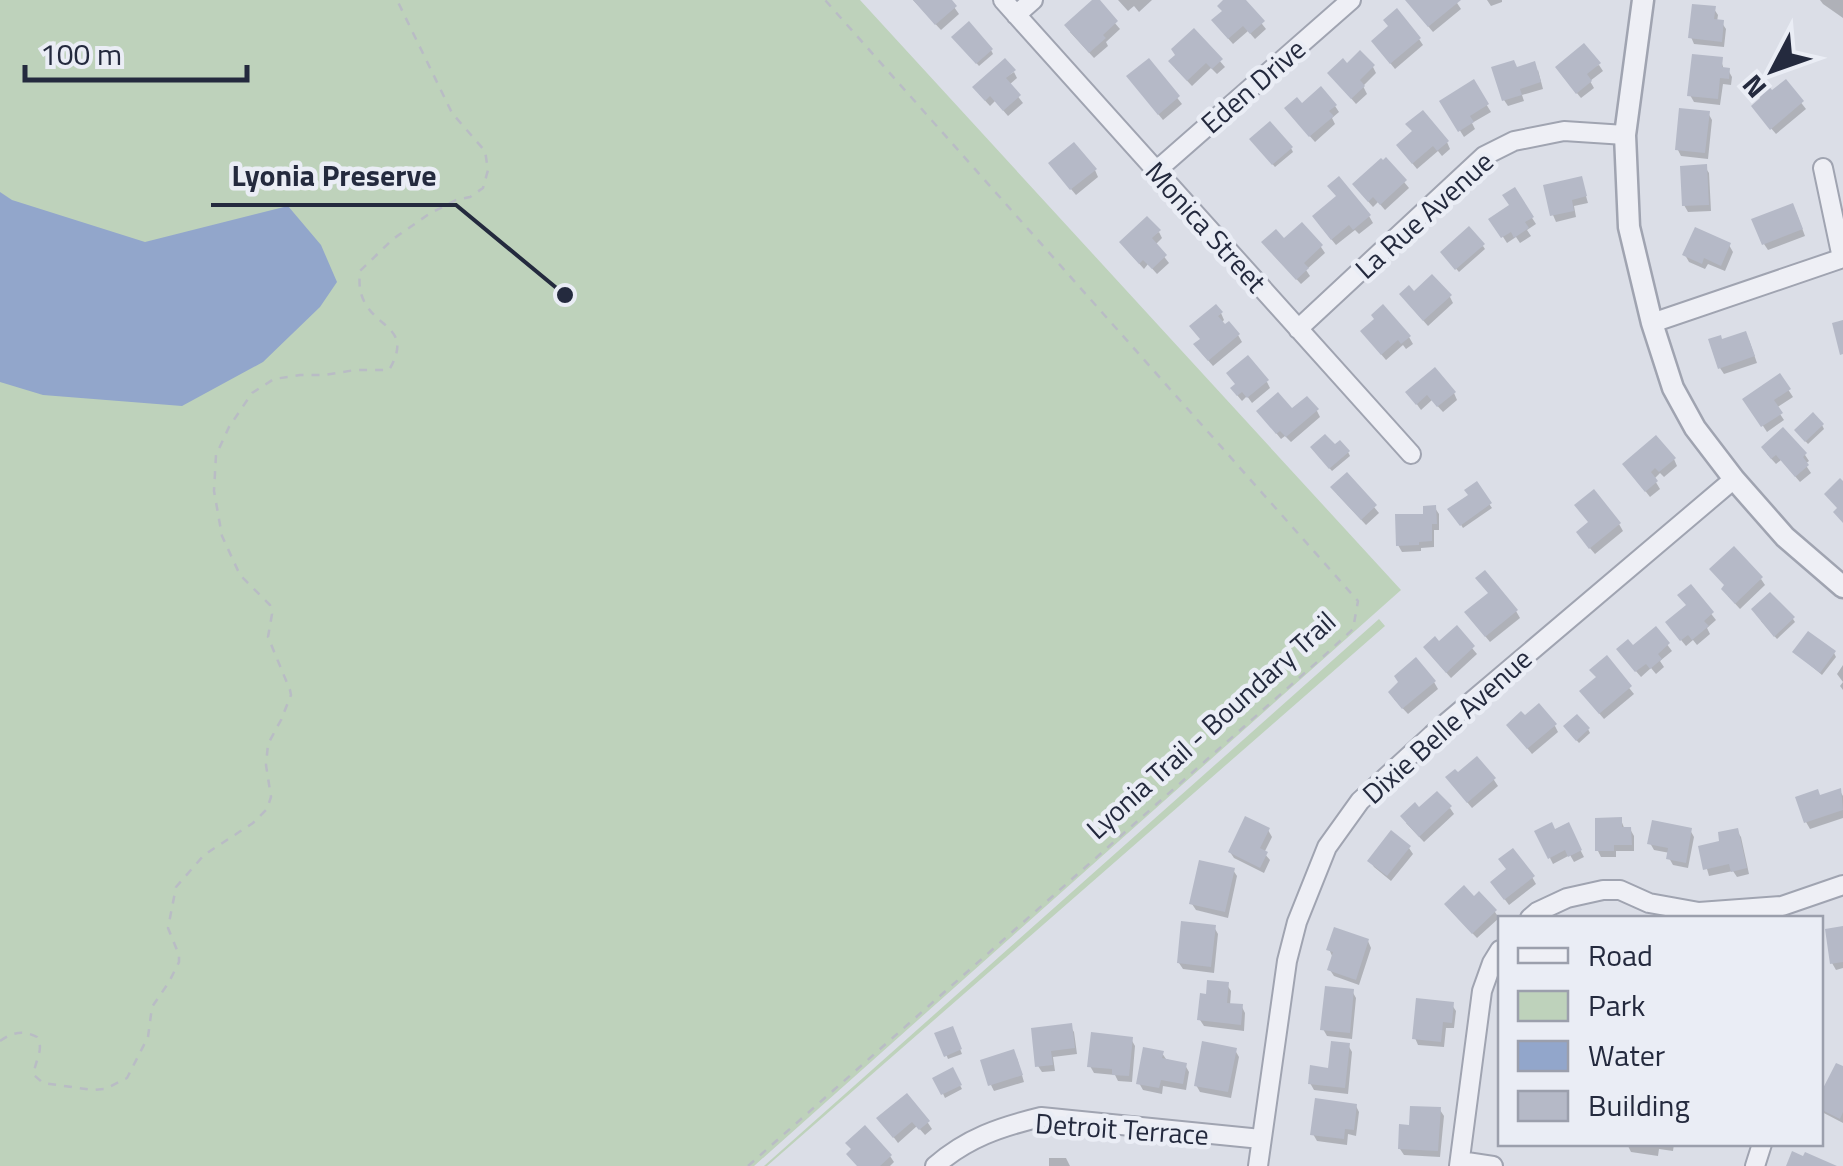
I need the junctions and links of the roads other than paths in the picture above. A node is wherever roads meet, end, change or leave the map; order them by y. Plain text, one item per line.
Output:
1 (1003, 0) edge
2 (1033, 0) edge
3 (1351, 0) edge
4 (1643, 0) edge
5 (1016, 15) junction
6 (1625, 136) junction
7 (1823, 168) dead end
8 (1156, 172) junction
9 (1843, 258) edge
10 (1652, 323) junction
11 (1298, 329) junction
12 (1411, 454) dead end
13 (1734, 479) junction
14 (1843, 587) edge
15 (1843, 884) edge
16 (1784, 912) edge
17 (1532, 916) edge
18 (1498, 953) edge
19 (1262, 1139) junction
20 (1460, 1164) edge
21 (935, 1166) edge
22 (1258, 1166) edge
23 (1493, 1166) edge

1 - 5 street, Monica Street
2 - 5 street
3 - 8 street, Eden Drive
4 - 6 street
5 - 8 street, Monica Street
6 - 10 street
6 - 11 street, La Rue Avenue
7 - 9 street
8 - 11 street, Monica Street
9 - 10 street
10 - 13 street
11 - 12 street, Monica Street
13 - 14 street
13 - 19 street, Dixie Belle Avenue
15 - 16 street
16 - 17 street
18 - 20 street
19 - 21 street, Detroit Terrace
19 - 22 street, Dixie Belle Avenue
20 - 23 street

